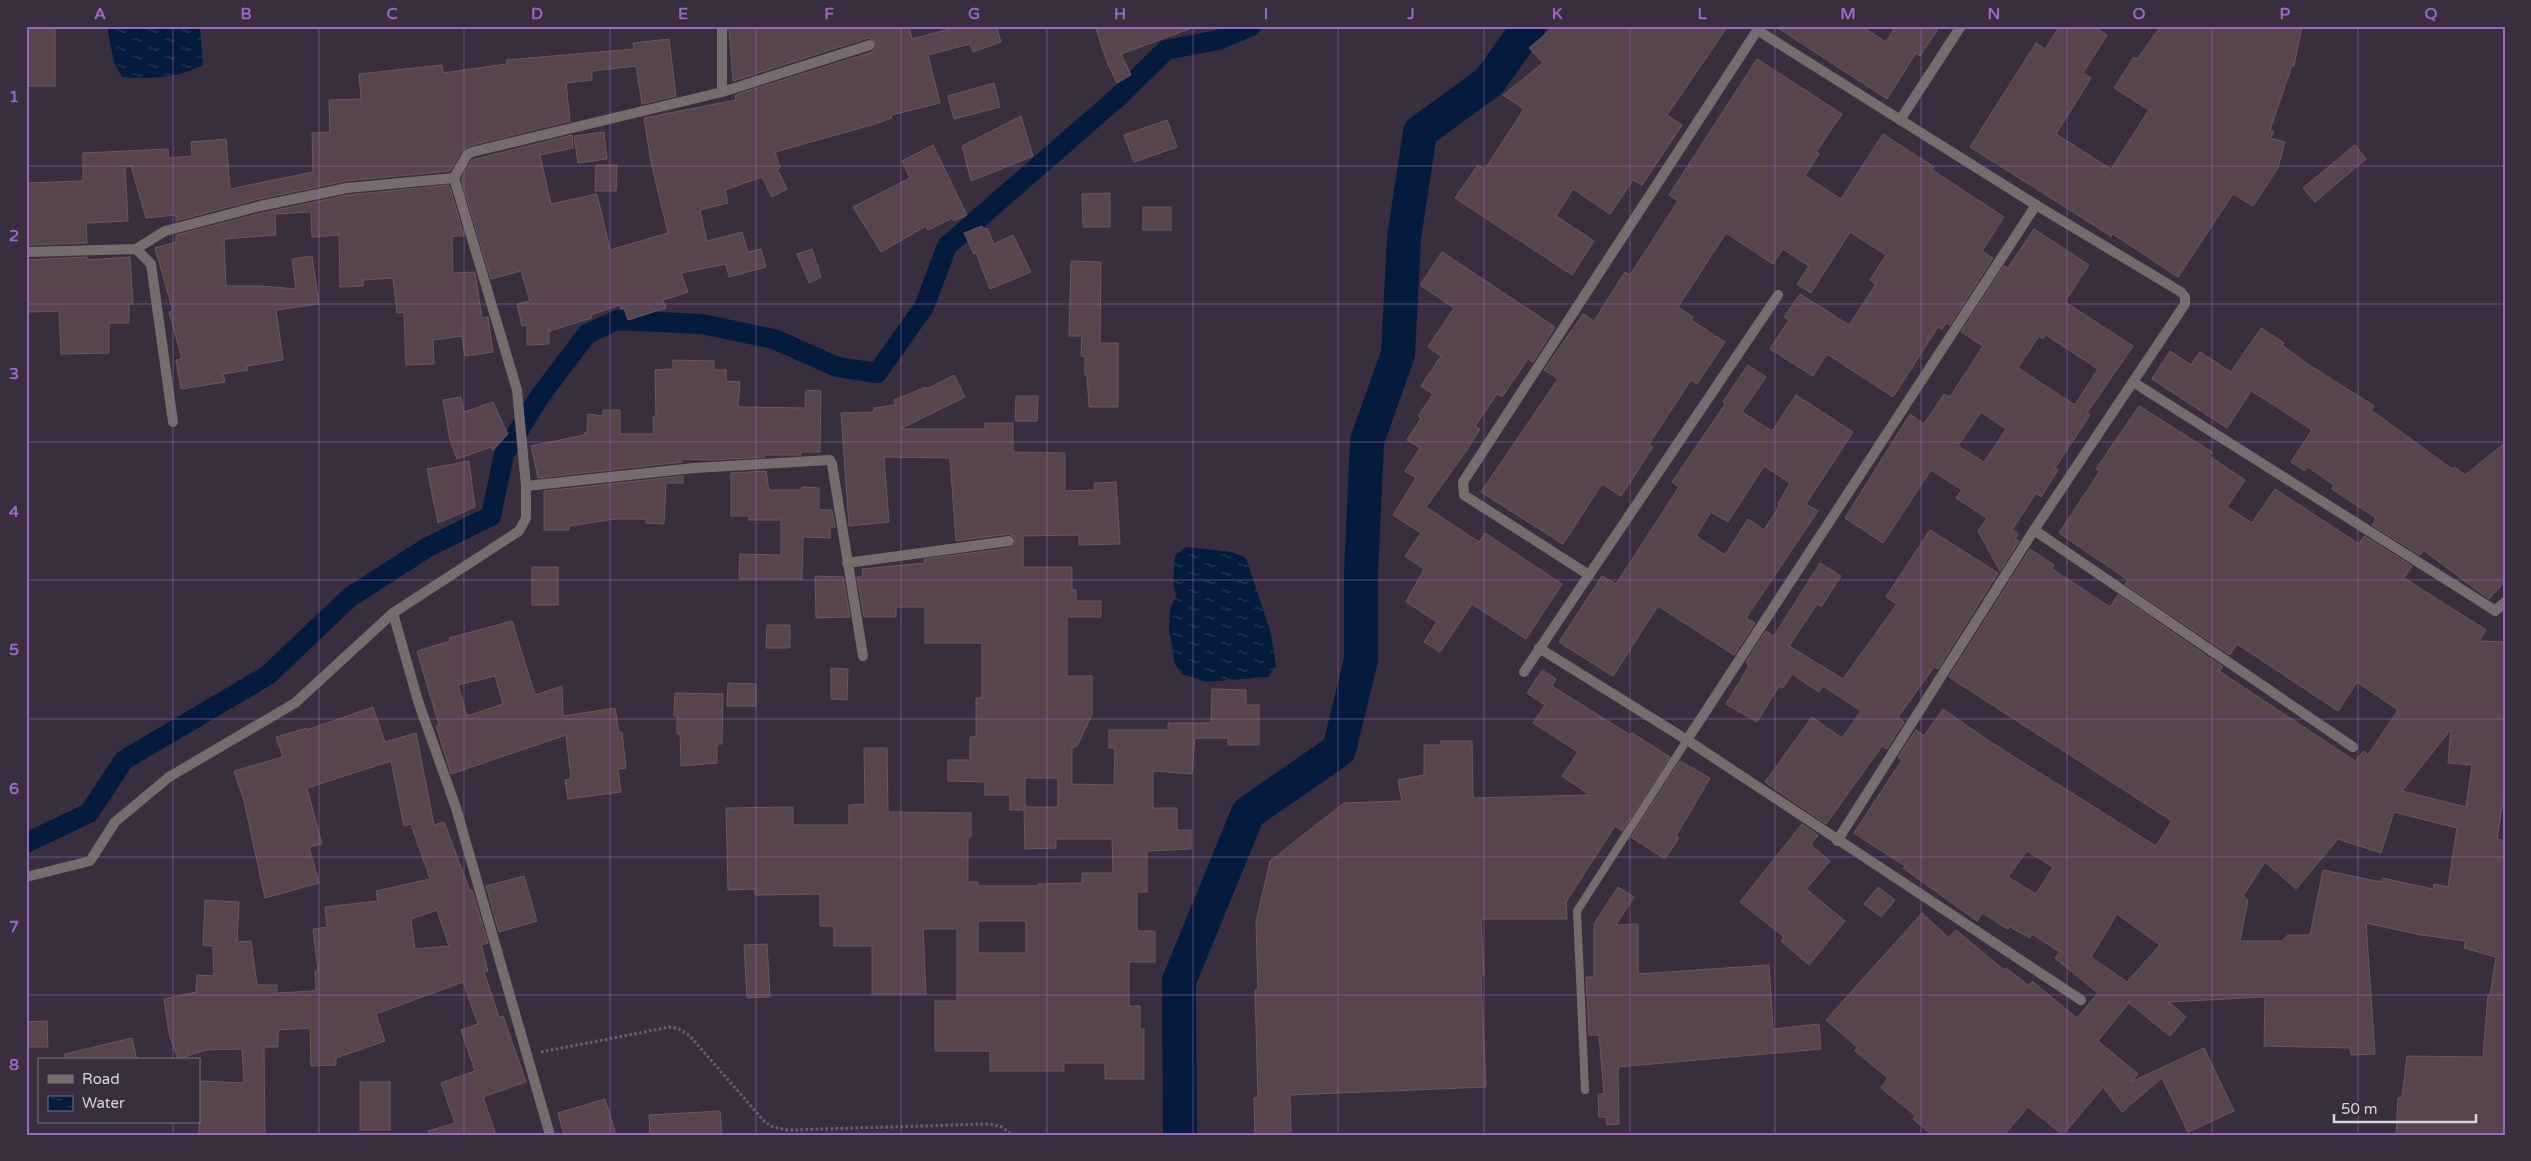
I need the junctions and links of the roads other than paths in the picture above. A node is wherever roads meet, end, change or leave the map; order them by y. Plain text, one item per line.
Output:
1 (722, 26) edge
2 (1961, 26) edge
3 (1759, 28) edge
4 (870, 45) dead end
5 (722, 92) junction
6 (1900, 120) junction
7 (454, 178) junction
8 (2036, 205) junction
9 (136, 250) junction
10 (26, 252) edge
11 (1778, 295) dead end
12 (2133, 382) junction
13 (174, 422) dead end
14 (526, 486) junction
15 (2034, 530) junction
16 (1009, 540) dead end
17 (847, 563) junction
18 (1588, 575) junction
19 (2505, 602) edge
20 (393, 613) junction
21 (1539, 648) junction
22 (863, 656) dead end
23 (1524, 672) dead end
24 (1687, 740) junction
25 (2353, 747) dead end
26 (1837, 841) junction
27 (26, 877) edge
28 (2081, 1000) dead end
29 (1585, 1090) dead end
30 (550, 1135) edge

1 - 5 street
2 - 6 street
3 - 6 street
3 - 18 street
4 - 5 street
5 - 7 street
6 - 8 street
7 - 9 street
7 - 14 street
8 - 12 street
8 - 24 street
9 - 10 street
9 - 13 street
11 - 18 street
12 - 15 street
12 - 19 street
14 - 17 street
14 - 20 street
15 - 25 street
15 - 26 street
16 - 17 street
17 - 22 street
18 - 21 street
20 - 27 street
20 - 30 street
21 - 23 street
21 - 24 street
24 - 26 street
24 - 29 lane
26 - 28 street

